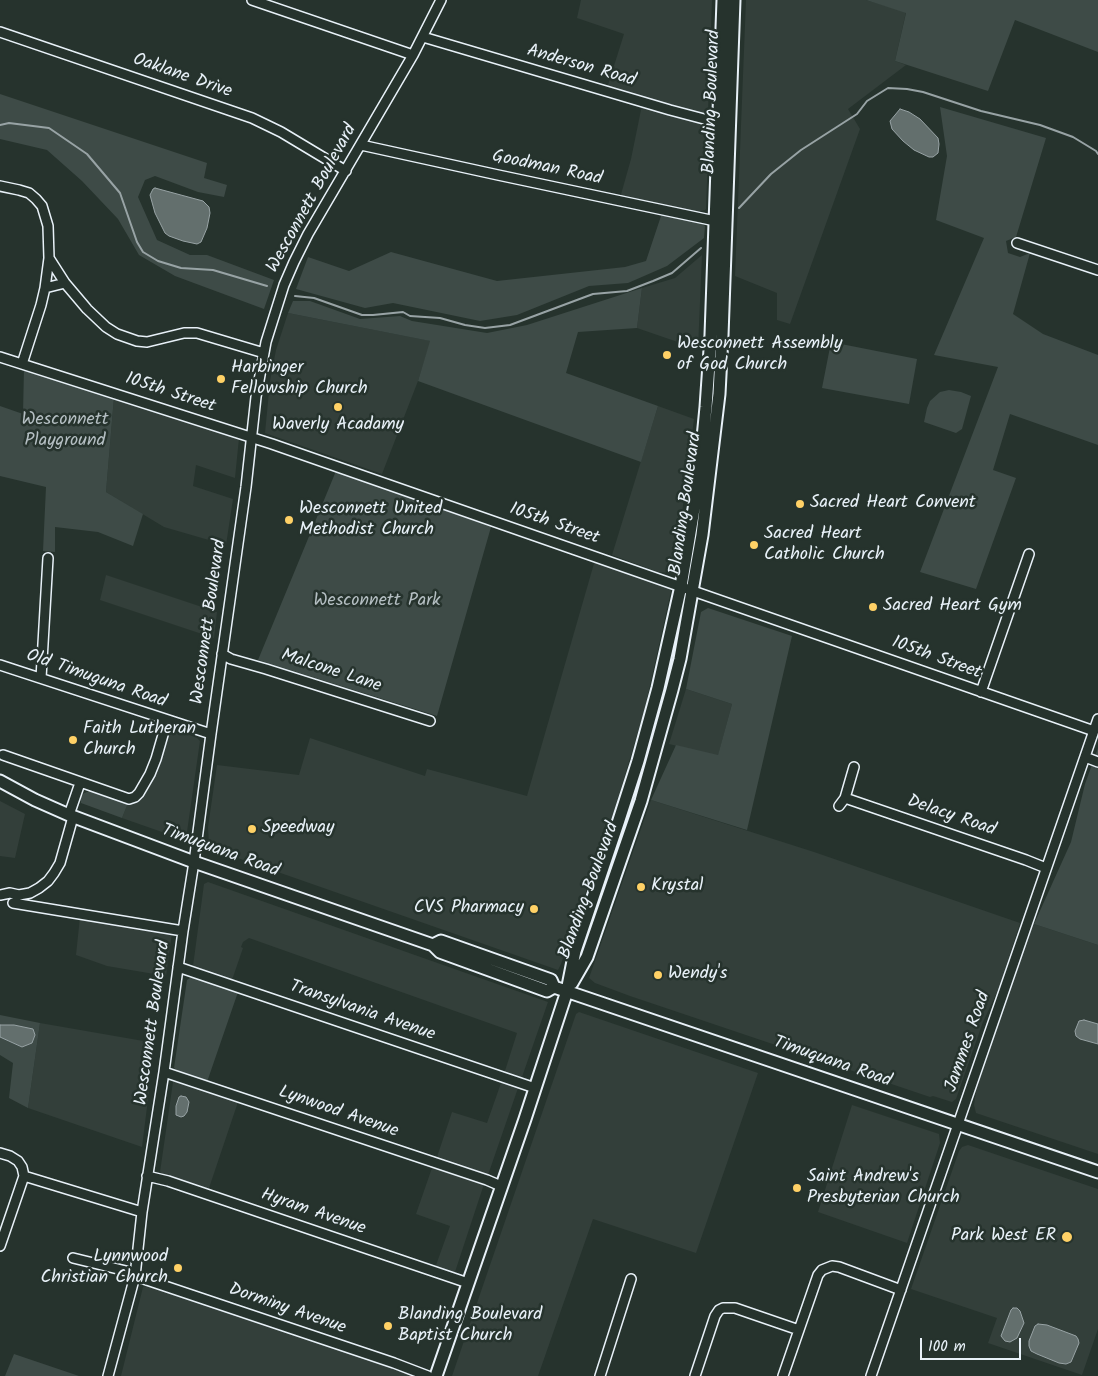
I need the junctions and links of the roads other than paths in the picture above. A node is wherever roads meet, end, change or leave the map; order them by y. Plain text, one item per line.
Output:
1 (252, 0) edge
2 (441, 0) edge
3 (722, 0) edge
4 (734, 0) edge
5 (728, 13) junction
6 (0, 32) edge
7 (423, 36) junction
8 (413, 55) junction
9 (718, 122) junction
10 (730, 126) junction
11 (361, 145) junction
12 (346, 171) junction
13 (0, 186) edge
14 (714, 220) junction
15 (726, 223) junction
16 (1016, 243) dead end
17 (49, 258) junction
18 (1098, 270) edge
19 (65, 283) junction
20 (45, 288) junction
21 (716, 335) junction
22 (264, 352) junction
23 (0, 357) edge
24 (22, 364) junction
25 (251, 438) junction
26 (708, 449) junction
27 (1028, 554) dead end
28 (48, 558) dead end
29 (681, 586) junction
30 (693, 590) junction
31 (222, 654) junction
32 (0, 664) edge
33 (41, 678) junction
34 (658, 688) junction
35 (981, 692) junction
36 (1098, 719) edge
37 (167, 720) junction
38 (430, 721) dead end
39 (648, 724) junction
40 (663, 726) junction
41 (1094, 731) junction
42 (211, 734) junction
43 (2, 755) dead end
44 (1085, 757) junction
45 (1098, 762) edge
46 (854, 767) dead end
47 (0, 781) edge
48 (80, 783) junction
49 (646, 784) junction
50 (71, 816) junction
51 (194, 862) junction
52 (1046, 868) junction
53 (0, 894) edge
54 (13, 903) dead end
55 (183, 931) junction
56 (178, 967) junction
57 (567, 992) junction
58 (164, 1072) junction
59 (535, 1088) junction
60 (958, 1124) junction
61 (0, 1153) edge
62 (1098, 1172) edge
63 (24, 1176) junction
64 (147, 1176) junction
65 (501, 1186) junction
66 (142, 1212) junction
67 (0, 1246) edge
68 (73, 1258) dead end
69 (135, 1276) junction
70 (632, 1279) dead end
71 (468, 1283) junction
72 (901, 1290) junction
73 (799, 1330) junction
74 (108, 1376) edge
75 (428, 1376) edge
76 (436, 1376) edge
77 (600, 1376) edge
78 (695, 1376) edge
79 (783, 1376) edge
80 (871, 1376) edge

1 - 8 street
2 - 7 street, Wesconnett Boulevard
3 - 5 main road, Blanding Boulevard
4 - 5 main road, Blanding Boulevard
5 - 9 main road, Blanding Boulevard
5 - 10 main road, Blanding Boulevard
6 - 12 street, Oaklane Drive
7 - 8 street, Wesconnett Boulevard
7 - 9 street, Anderson Road
8 - 11 street, Wesconnett Boulevard
9 - 10 street, Anderson Road
9 - 14 main road, Blanding Boulevard
10 - 15 main road, Blanding Boulevard
11 - 12 street, Wesconnett Boulevard
11 - 14 street, Goodman Road
12 - 22 street, Wesconnett Boulevard
13 - 17 street
14 - 15 street, Goodman Road
14 - 21 main road, Blanding Boulevard
15 - 21 main road, Blanding Boulevard
16 - 18 street
17 - 19 street
17 - 20 street
19 - 20 street
19 - 22 street
20 - 24 street
21 - 26 main road, Blanding Boulevard
22 - 25 street, Wesconnett Boulevard
23 - 24 street, 105th Street
24 - 25 street, 105th Street
25 - 29 street, 105th Street
25 - 31 street, Wesconnett Boulevard
26 - 29 main road, Blanding Boulevard
26 - 30 main road, Blanding Boulevard
27 - 35 street
28 - 33 street
29 - 30 street, 105th Street
29 - 34 main road, Blanding Boulevard
30 - 35 street, 105th Street
30 - 40 main road, Blanding Boulevard
31 - 38 street, Malcone Lane
31 - 42 street, Wesconnett Boulevard
32 - 33 street, Old Timuguna Road
33 - 37 street, Old Timuguna Road
34 - 39 main road, Blanding Boulevard
34 - 40 main road
35 - 41 street, 105th Street
36 - 41 street, Jammes Road
37 - 42 street, Old Timuguna Road
37 - 48 street
39 - 49 main road
39 - 57 main road, Blanding Boulevard
40 - 49 main road, Blanding Boulevard
41 - 44 street, Jammes Road
42 - 51 street, Wesconnett Boulevard
43 - 48 street
44 - 45 street
44 - 52 street, Jammes Road
46 - 52 street, Delacy Road
47 - 50 main road, Timuquana Road
48 - 50 street
49 - 57 main road, Blanding Boulevard
50 - 51 main road, Timuquana Road
50 - 53 street
51 - 55 street, Wesconnett Boulevard
51 - 57 main road, Timuquana Road
52 - 60 street, Jammes Road
54 - 55 street
55 - 56 street, Wesconnett Boulevard
56 - 58 street, Wesconnett Boulevard
56 - 59 street, Transylvania Avenue
57 - 59 main road, Blanding Boulevard
57 - 60 main road, Timuquana Road
58 - 64 street, Wesconnett Boulevard
58 - 65 street, Lynwood Avenue
59 - 65 main road, Blanding Boulevard
60 - 62 main road, Timuquana Road
60 - 72 street, Jammes Road
61 - 63 street
63 - 66 street
63 - 67 street
64 - 66 street, Wesconnett Boulevard
64 - 71 street, Hyram Avenue
65 - 71 main road, Blanding Boulevard
66 - 69 street, Wesconnett Boulevard
68 - 69 street, Dorminy Avenue
69 - 74 street, Wesconnett Boulevard
69 - 75 street, Dorminy Avenue
70 - 77 street
71 - 76 main road, Blanding Boulevard
72 - 73 street
72 - 80 street, Jammes Road
73 - 78 street
73 - 79 street

